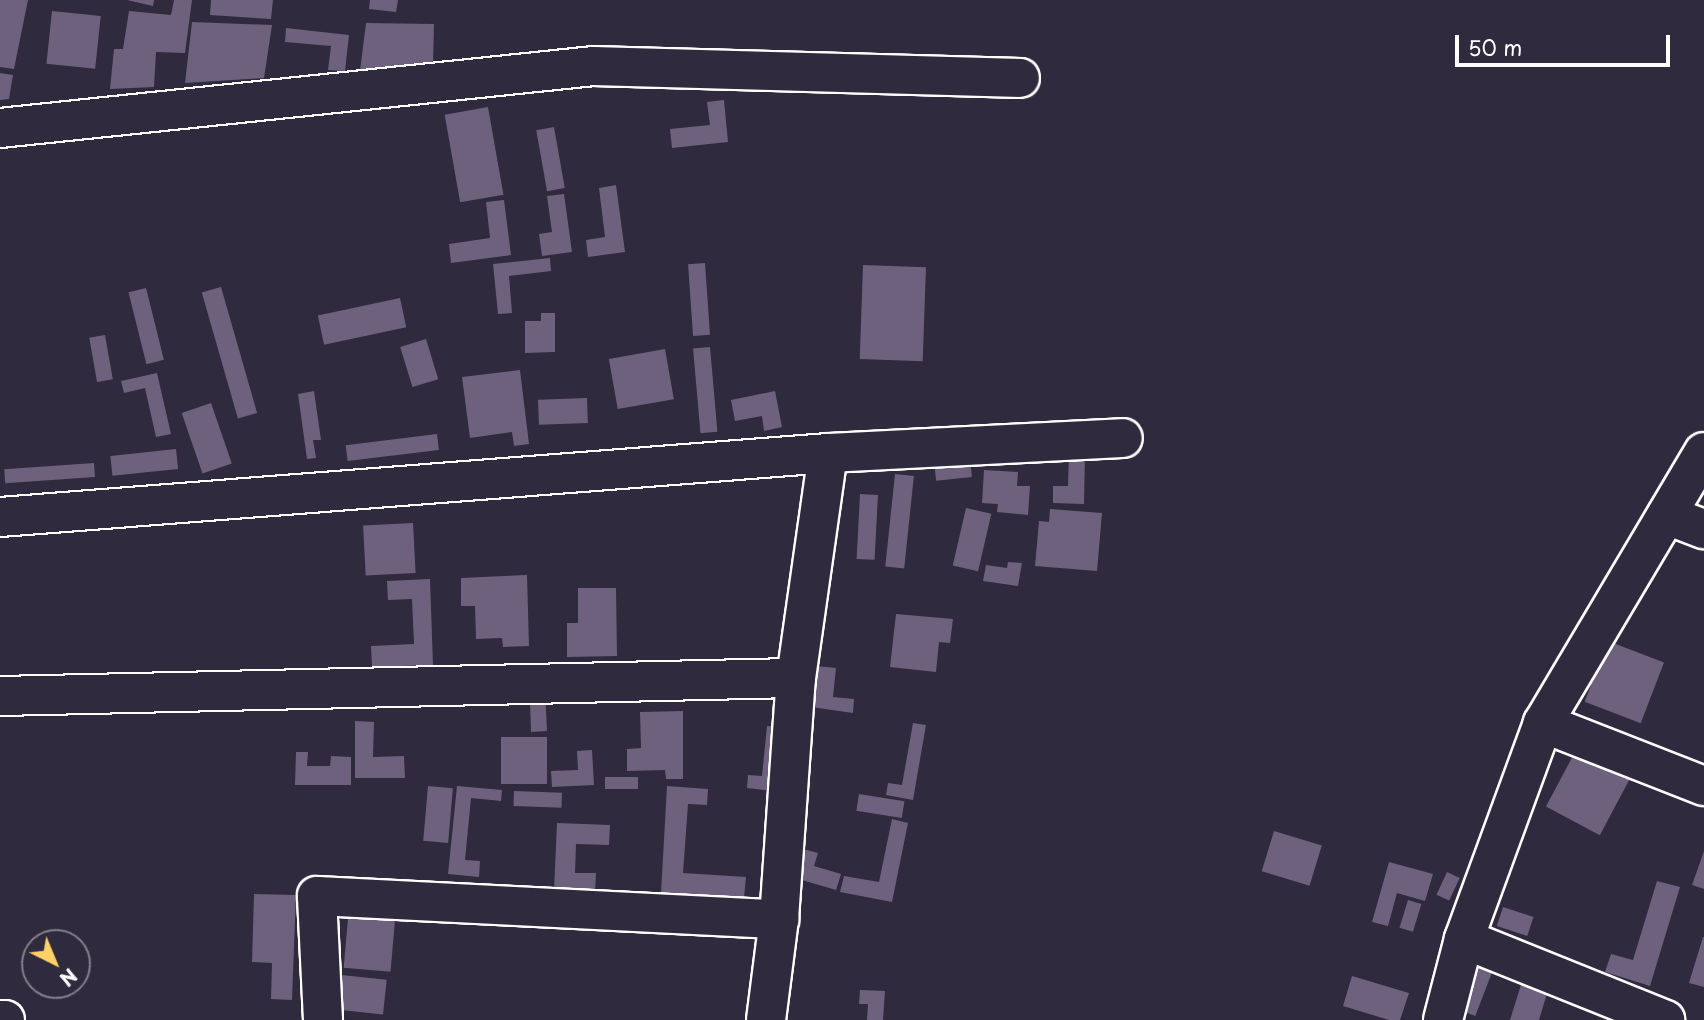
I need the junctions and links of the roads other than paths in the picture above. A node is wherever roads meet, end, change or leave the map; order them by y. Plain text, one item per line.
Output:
1 (1020, 78) dead end
2 (0, 128) edge
3 (1123, 438) dead end
4 (1704, 452) edge
5 (828, 453) junction
6 (1667, 515) junction
7 (0, 517) edge
8 (1704, 529) edge
9 (796, 678) junction
10 (0, 696) edge
11 (1543, 723) junction
12 (1704, 786) edge
13 (779, 919) junction
14 (1464, 939) junction
15 (0, 1020) edge
16 (5, 1020) edge
17 (323, 1020) edge
18 (766, 1020) edge
19 (1443, 1020) edge
20 (1665, 1020) edge

1 - 2 street
3 - 5 street
4 - 6 street
5 - 7 street
5 - 9 street
6 - 8 street
6 - 11 street
9 - 10 street
9 - 13 street
11 - 12 street
11 - 14 street
13 - 17 street
13 - 18 street
14 - 19 street
14 - 20 street
15 - 16 street

